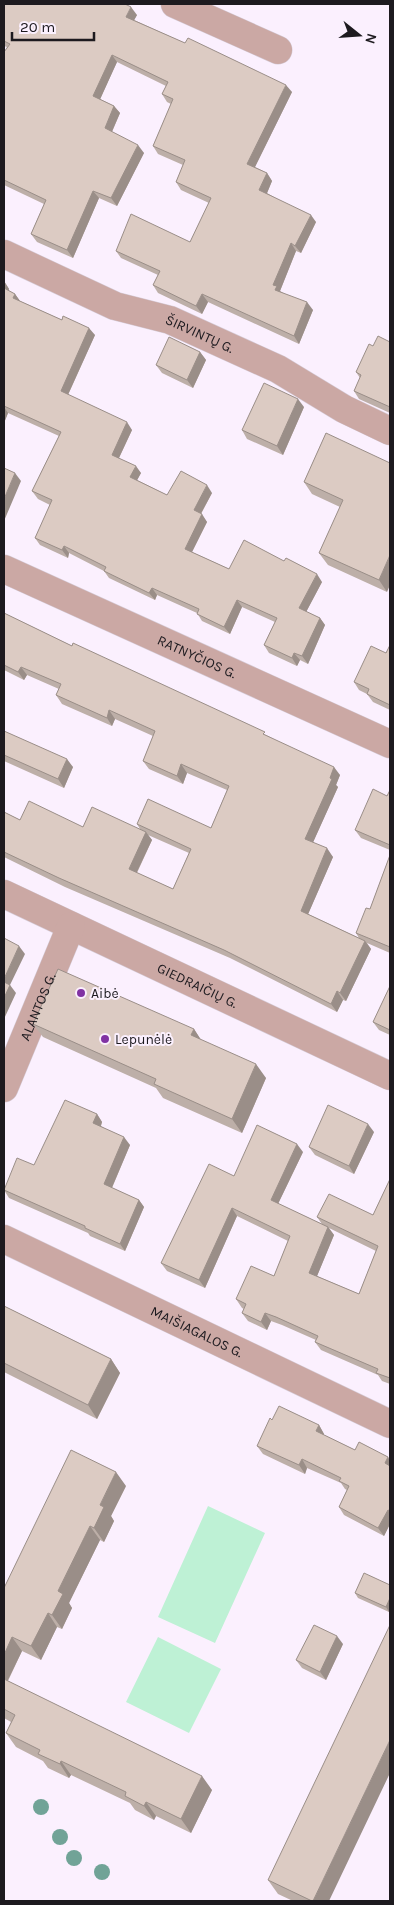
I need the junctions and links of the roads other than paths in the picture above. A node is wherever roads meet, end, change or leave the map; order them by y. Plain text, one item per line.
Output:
1 (175, 4) edge
2 (278, 50) dead end
3 (4, 254) edge
4 (390, 431) edge
5 (4, 569) edge
6 (390, 744) edge
7 (4, 894) edge
8 (71, 926) junction
9 (390, 1076) edge
10 (4, 1088) edge
11 (4, 1239) edge
12 (390, 1424) edge

1 - 2 street
3 - 4 street, ŠIRVINTŲ G.
5 - 6 street, RATNYČIOS G.
7 - 8 street, GIEDRAIČIŲ G.
8 - 9 street, GIEDRAIČIŲ G.
8 - 10 street, ALANTOS G.
11 - 12 street, MAIŠIAGALOS G.

